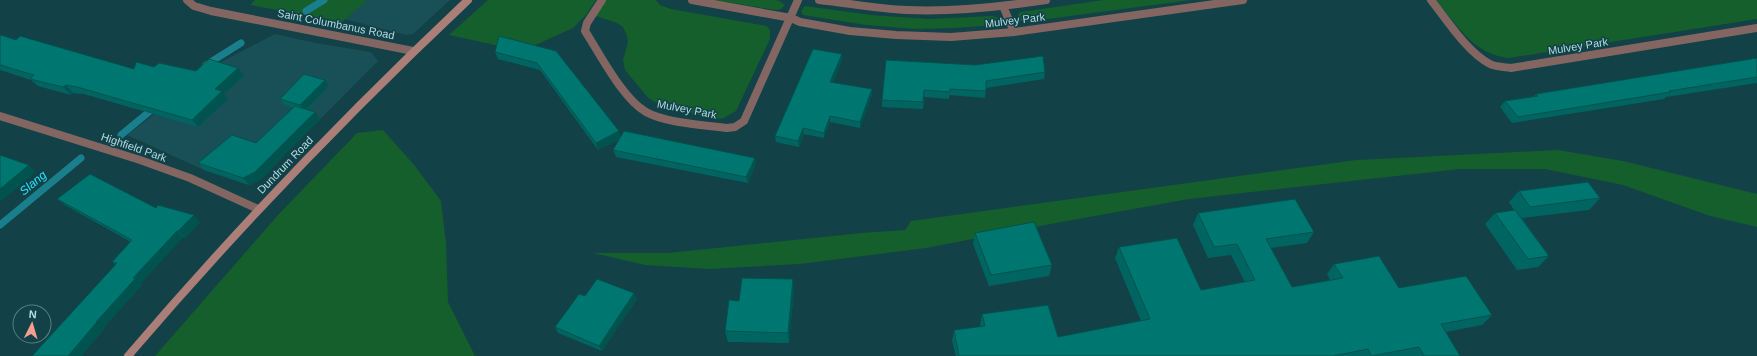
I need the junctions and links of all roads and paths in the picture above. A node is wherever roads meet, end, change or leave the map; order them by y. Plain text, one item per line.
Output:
1 (187, 0) edge
2 (468, 0) edge
3 (602, 0) edge
4 (692, 0) edge
5 (798, 0) edge
6 (819, 0) edge
7 (1046, 0) edge
8 (1243, 0) edge
9 (1431, 0) edge
10 (1003, 6) junction
11 (791, 18) junction
12 (1757, 28) edge
13 (1014, 32) junction
14 (413, 51) junction
15 (0, 116) edge
16 (258, 208) junction
17 (128, 356) edge

1 - 14 street, Saint Columbanus Road
2 - 14 main road, Dundrum Road
3 - 11 street, Mulvey Park
4 - 11 street, Mulvey Park
5 - 11 street, Mulvey Park
6 - 10 street, Mulvey Park
7 - 10 street, Mulvey Park
8 - 13 street, Mulvey Park
9 - 12 street, Mulvey Park
10 - 13 street
11 - 13 street, Mulvey Park
14 - 16 main road, Dundrum Road
15 - 16 street, Highfield Park
16 - 17 main road, Dundrum Road

